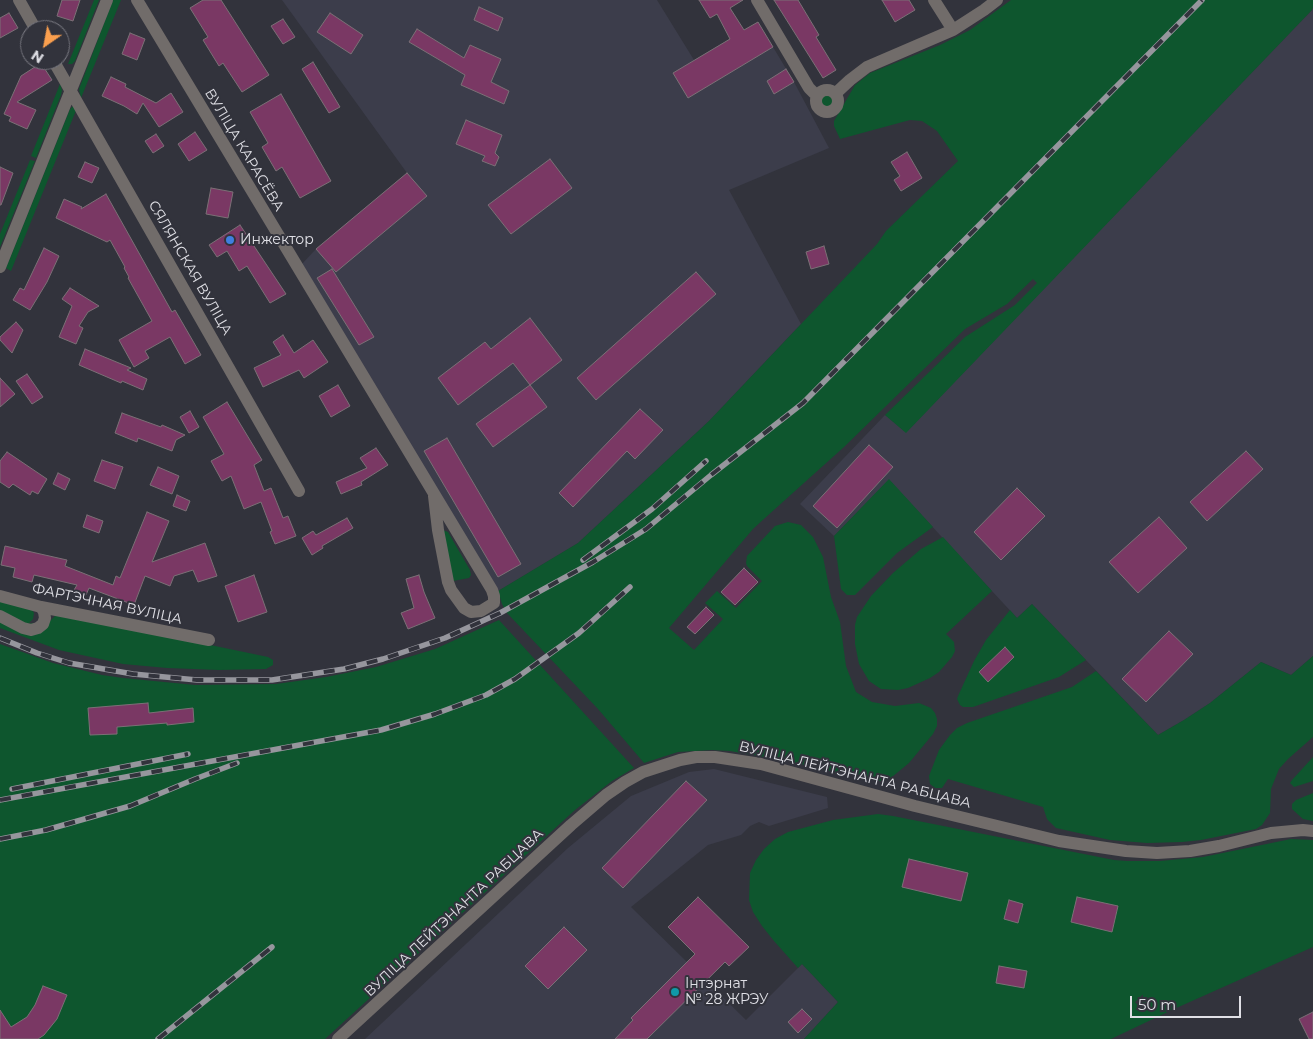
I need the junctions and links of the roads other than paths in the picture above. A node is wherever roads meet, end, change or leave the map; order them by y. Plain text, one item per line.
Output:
1 (19, 0) edge
2 (107, 0) edge
3 (137, 0) edge
4 (757, 0) edge
5 (934, 0) edge
6 (997, 0) edge
7 (30, 20) edge
8 (953, 30) junction
9 (59, 70) edge
10 (71, 91) junction
11 (836, 93) junction
12 (817, 96) junction
13 (0, 267) edge
14 (299, 491) dead end
15 (434, 496) junction
16 (0, 596) edge
17 (41, 607) junction
18 (0, 616) edge
19 (209, 640) dead end
20 (1313, 831) edge
21 (338, 1039) edge

1 - 7 street
2 - 10 street
3 - 15 street, ВУЛІЦА КАРАСЁВА
4 - 12 street
5 - 8 street
6 - 8 street
8 - 11 street
9 - 10 street, СЯЛЯНСКАЯ ВУЛІЦА
10 - 13 street
10 - 14 street, СЯЛЯНСКАЯ ВУЛІЦА
11 - 12 street
11 - 12 street
15 - 15 street, ВУЛІЦА КАРАСЁВА
16 - 17 street, ФАРТЭЧНАЯ ВУЛІЦА
17 - 18 street
17 - 19 street, ФАРТЭЧНАЯ ВУЛІЦА
20 - 21 street, ВУЛІЦА ЛЕЙТЭНАНТА РАБЦАВА

